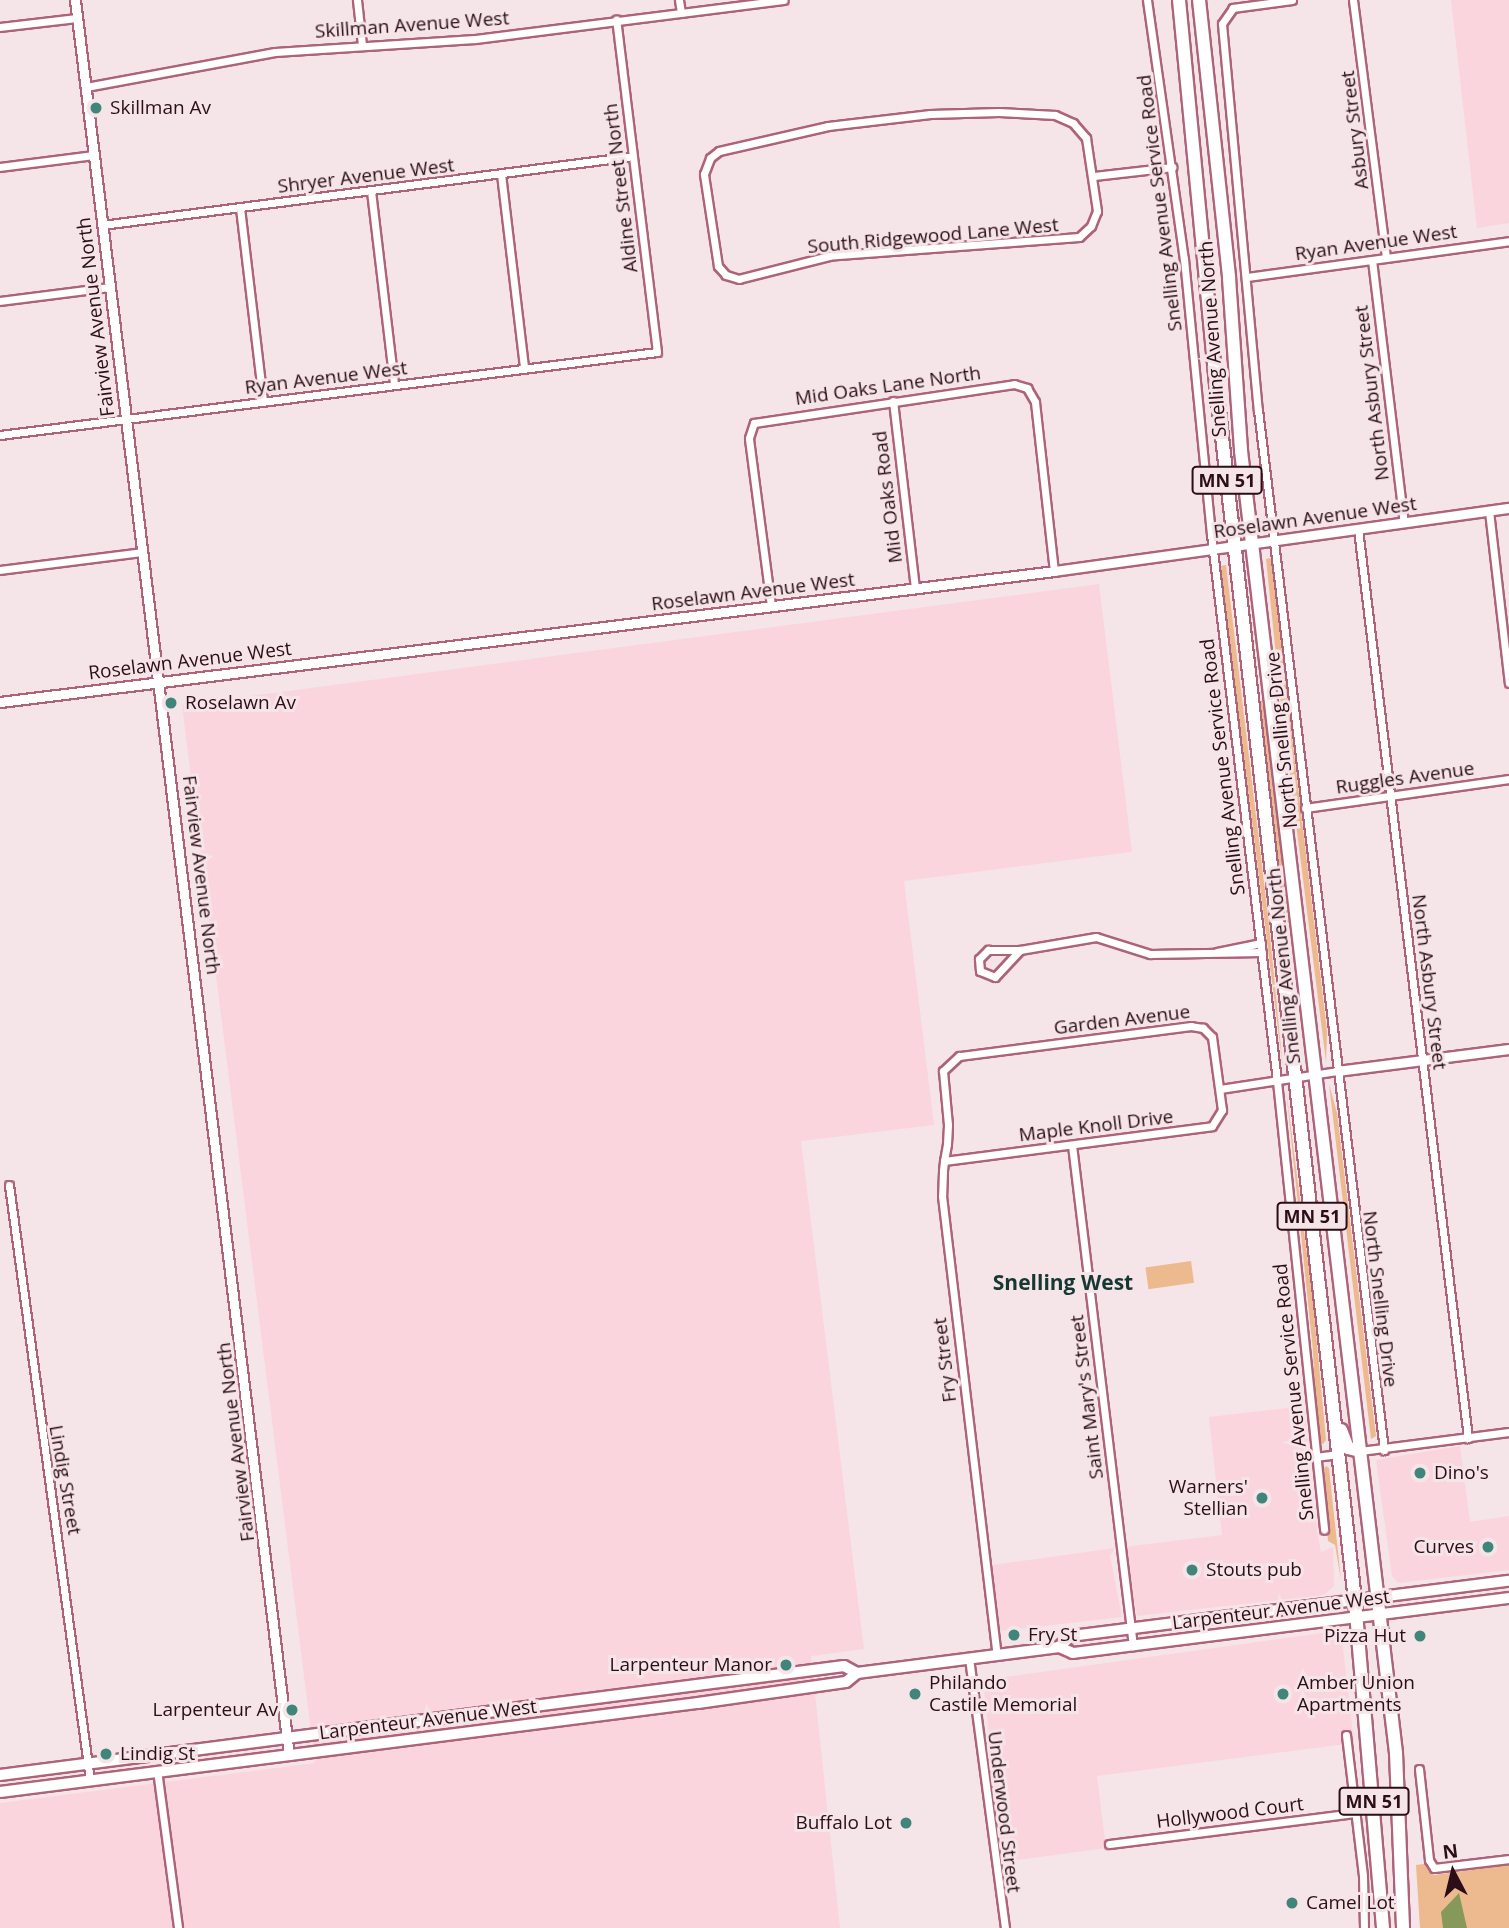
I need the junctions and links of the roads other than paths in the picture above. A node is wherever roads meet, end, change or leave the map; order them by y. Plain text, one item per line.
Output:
1 (75, 0) edge
2 (357, 0) edge
3 (679, 0) edge
4 (784, 0) edge
5 (1147, 0) edge
6 (1179, 0) edge
7 (1199, 0) edge
8 (1292, 0) edge
9 (1353, 0) edge
10 (681, 13) junction
11 (77, 18) junction
12 (616, 20) junction
13 (0, 27) edge
14 (362, 45) junction
15 (86, 87) junction
16 (94, 155) junction
17 (633, 156) junction
18 (0, 167) edge
19 (1172, 167) junction
20 (501, 174) junction
21 (1094, 176) junction
22 (371, 191) junction
23 (240, 208) junction
24 (102, 225) junction
25 (1509, 241) edge
26 (1386, 258) junction
27 (1372, 260) junction
28 (1247, 277) junction
29 (110, 287) junction
30 (0, 301) edge
31 (656, 352) joint
32 (524, 368) junction
33 (394, 385) junction
34 (893, 401) junction
35 (263, 402) junction
36 (126, 419) junction
37 (0, 435) edge
38 (1509, 508) edge
39 (1489, 511) junction
40 (1404, 523) junction
41 (1358, 529) junction
42 (1275, 541) junction
43 (1253, 544) junction
44 (1234, 546) junction
45 (1213, 549) junction
46 (142, 552) junction
47 (0, 570) edge
48 (1054, 571) junction
49 (915, 589) junction
50 (771, 606) junction
51 (159, 682) junction
52 (1509, 683) edge
53 (0, 702) edge
54 (1509, 779) edge
55 (1390, 796) junction
56 (1305, 808) junction
57 (1261, 943) junction
58 (1020, 950) junction
59 (1217, 953) junction
60 (1262, 953) junction
61 (1509, 1049) edge
62 (1423, 1060) junction
63 (947, 1063) joint
64 (1337, 1071) junction
65 (1316, 1076) junction
66 (1296, 1079) junction
67 (1277, 1081) junction
68 (1220, 1088) junction
69 (1072, 1144) junction
70 (944, 1160) junction
71 (9, 1185) dead end
72 (1335, 1418) junction
73 (1509, 1432) edge
74 (1468, 1438) junction
75 (1384, 1450) junction
76 (1360, 1451) junction
77 (1339, 1454) junction
78 (1315, 1457) junction
79 (1324, 1530) dead end
80 (1509, 1581) edge
81 (1378, 1598) junction
82 (1509, 1598) edge
83 (1354, 1601) junction
84 (1379, 1615) junction
85 (1356, 1618) junction
86 (1131, 1629) junction
87 (1133, 1646) junction
88 (1059, 1647) junction
89 (997, 1655) junction
90 (969, 1658) junction
91 (857, 1673) junction
92 (587, 1700) junction
93 (589, 1717) junction
94 (1346, 1735) dead end
95 (287, 1738) junction
96 (289, 1755) junction
97 (88, 1763) junction
98 (1419, 1769) dead end
99 (157, 1770) junction
100 (0, 1775) edge
101 (90, 1780) junction
102 (0, 1792) edge
103 (1355, 1813) junction
104 (1110, 1843) dead end
105 (1509, 1859) edge
106 (178, 1928) edge
107 (1005, 1928) edge
108 (1364, 1928) edge
109 (1383, 1928) edge
110 (1403, 1928) edge

1 - 11 street, Fairview Avenue North
2 - 14 street
3 - 10 street
4 - 10 street, Skillman Avenue West
5 - 19 street, Snelling Avenue Service Road
6 - 44 main road, Snelling Avenue North / MN 51
7 - 43 main road, Snelling Avenue North / MN 51
8 - 28 street, North Snelling Drive
9 - 26 street, Asbury Street
10 - 12 street, Skillman Avenue West
11 - 13 street
11 - 15 street, Fairview Avenue North
12 - 14 street, Skillman Avenue West
12 - 17 street, Aldine Street North
14 - 15 street, Skillman Avenue West
15 - 16 street, Fairview Avenue North
16 - 18 street
16 - 24 street, Fairview Avenue North
17 - 20 street, Shryer Avenue West
17 - 31 street, Aldine Street North
19 - 21 street
19 - 45 street, Snelling Avenue Service Road
20 - 22 street, Shryer Avenue West
20 - 32 street
21 - 21 street, South Ridgewood Lane West
22 - 23 street, Shryer Avenue West
22 - 33 street
23 - 24 street, Shryer Avenue West
23 - 35 street
24 - 29 street, Fairview Avenue North
25 - 26 street, Ryan Avenue West
26 - 27 street, Ryan Avenue West
27 - 28 street, Ryan Avenue West
27 - 40 street, North Asbury Street
28 - 42 street, North Snelling Drive
29 - 30 street
29 - 36 street, Fairview Avenue North
31 - 32 street, Ryan Avenue West
32 - 33 street, Ryan Avenue West
33 - 35 street, Ryan Avenue West
34 - 48 street, Mid Oaks Lane North
34 - 49 street, Mid Oaks Road
34 - 50 street, Mid Oaks Lane North
35 - 36 street, Ryan Avenue West
36 - 37 street, Ryan Avenue West
36 - 46 street, Fairview Avenue North
38 - 39 street, Roselawn Avenue West
39 - 40 street, Roselawn Avenue West
39 - 52 street
40 - 41 street, Roselawn Avenue West
41 - 42 street, Roselawn Avenue West
41 - 55 street, North Asbury Street
42 - 43 street, Roselawn Avenue West
42 - 56 street, North Snelling Drive
43 - 44 street, Roselawn Avenue West
43 - 65 main road, Snelling Avenue North / MN 51
44 - 45 street, Roselawn Avenue West
44 - 66 main road, Snelling Avenue North / MN 51
45 - 48 street, Roselawn Avenue West
45 - 57 street, Snelling Avenue Service Road
46 - 47 street
46 - 51 street, Fairview Avenue North
48 - 49 street, Roselawn Avenue West
49 - 50 street, Roselawn Avenue West
50 - 51 street, Roselawn Avenue West
51 - 53 street, Roselawn Avenue West
51 - 95 street, Fairview Avenue North
54 - 55 street, Ruggles Avenue
55 - 56 street, Ruggles Avenue
55 - 62 street, North Asbury Street
56 - 64 street, North Snelling Drive
57 - 59 street
57 - 60 street, Snelling Avenue Service Road
58 - 58 street
58 - 59 street
59 - 60 street
60 - 67 street, Snelling Avenue Service Road
61 - 62 street
62 - 64 street
62 - 74 street, North Asbury Street
63 - 68 street, Garden Avenue
63 - 70 street, Fry Street
64 - 65 street
64 - 75 street, North Snelling Drive
65 - 66 street
65 - 76 main road, Snelling Avenue North / MN 51
66 - 67 street
66 - 72 main road, Snelling Avenue North / MN 51
67 - 68 street
67 - 78 street, Snelling Avenue Service Road
68 - 69 street, Maple Knoll Drive
69 - 70 street, Maple Knoll Drive
69 - 86 street, Saint Mary's Street
70 - 89 street, Fry Street
71 - 97 street, Lindig Street
72 - 76 main road
72 - 77 main road, Snelling Avenue North / MN 51
73 - 74 street
74 - 75 street
75 - 76 street
76 - 81 main road, Snelling Avenue North / MN 51
77 - 78 street
77 - 83 main road, Snelling Avenue North / MN 51
78 - 79 street, Snelling Avenue Service Road
80 - 81 main road, Larpenteur Avenue West
81 - 83 main road, Larpenteur Avenue West
81 - 84 main road, Snelling Avenue North / MN 51
82 - 84 main road, Larpenteur Avenue West
83 - 85 main road, Snelling Avenue North / MN 51
83 - 86 main road, Larpenteur Avenue West
84 - 85 main road, Larpenteur Avenue West
84 - 110 main road, Snelling Avenue North / MN 51
85 - 87 main road, Larpenteur Avenue West
85 - 109 main road, Snelling Avenue North / MN 51
86 - 87 street, Saint Mary's Street
86 - 88 main road, Larpenteur Avenue West
87 - 88 main road, Larpenteur Avenue West
88 - 89 main road, Larpenteur Avenue West
89 - 90 main road, Larpenteur Avenue West
90 - 91 main road, Larpenteur Avenue West
90 - 107 street, Underwood Street
91 - 92 main road, Larpenteur Avenue West
91 - 93 main road, Larpenteur Avenue West
92 - 93 main road
92 - 95 main road, Larpenteur Avenue West
93 - 96 main road, Larpenteur Avenue West
94 - 103 street
95 - 96 street, Fairview Avenue North
95 - 97 main road, Larpenteur Avenue West
96 - 99 main road, Larpenteur Avenue West
97 - 100 main road, Larpenteur Avenue West
97 - 101 street, Lindig Street
98 - 105 street
99 - 101 main road, Larpenteur Avenue West
99 - 106 street
101 - 102 main road, Larpenteur Avenue West
103 - 104 street, Hollywood Court
103 - 108 street

